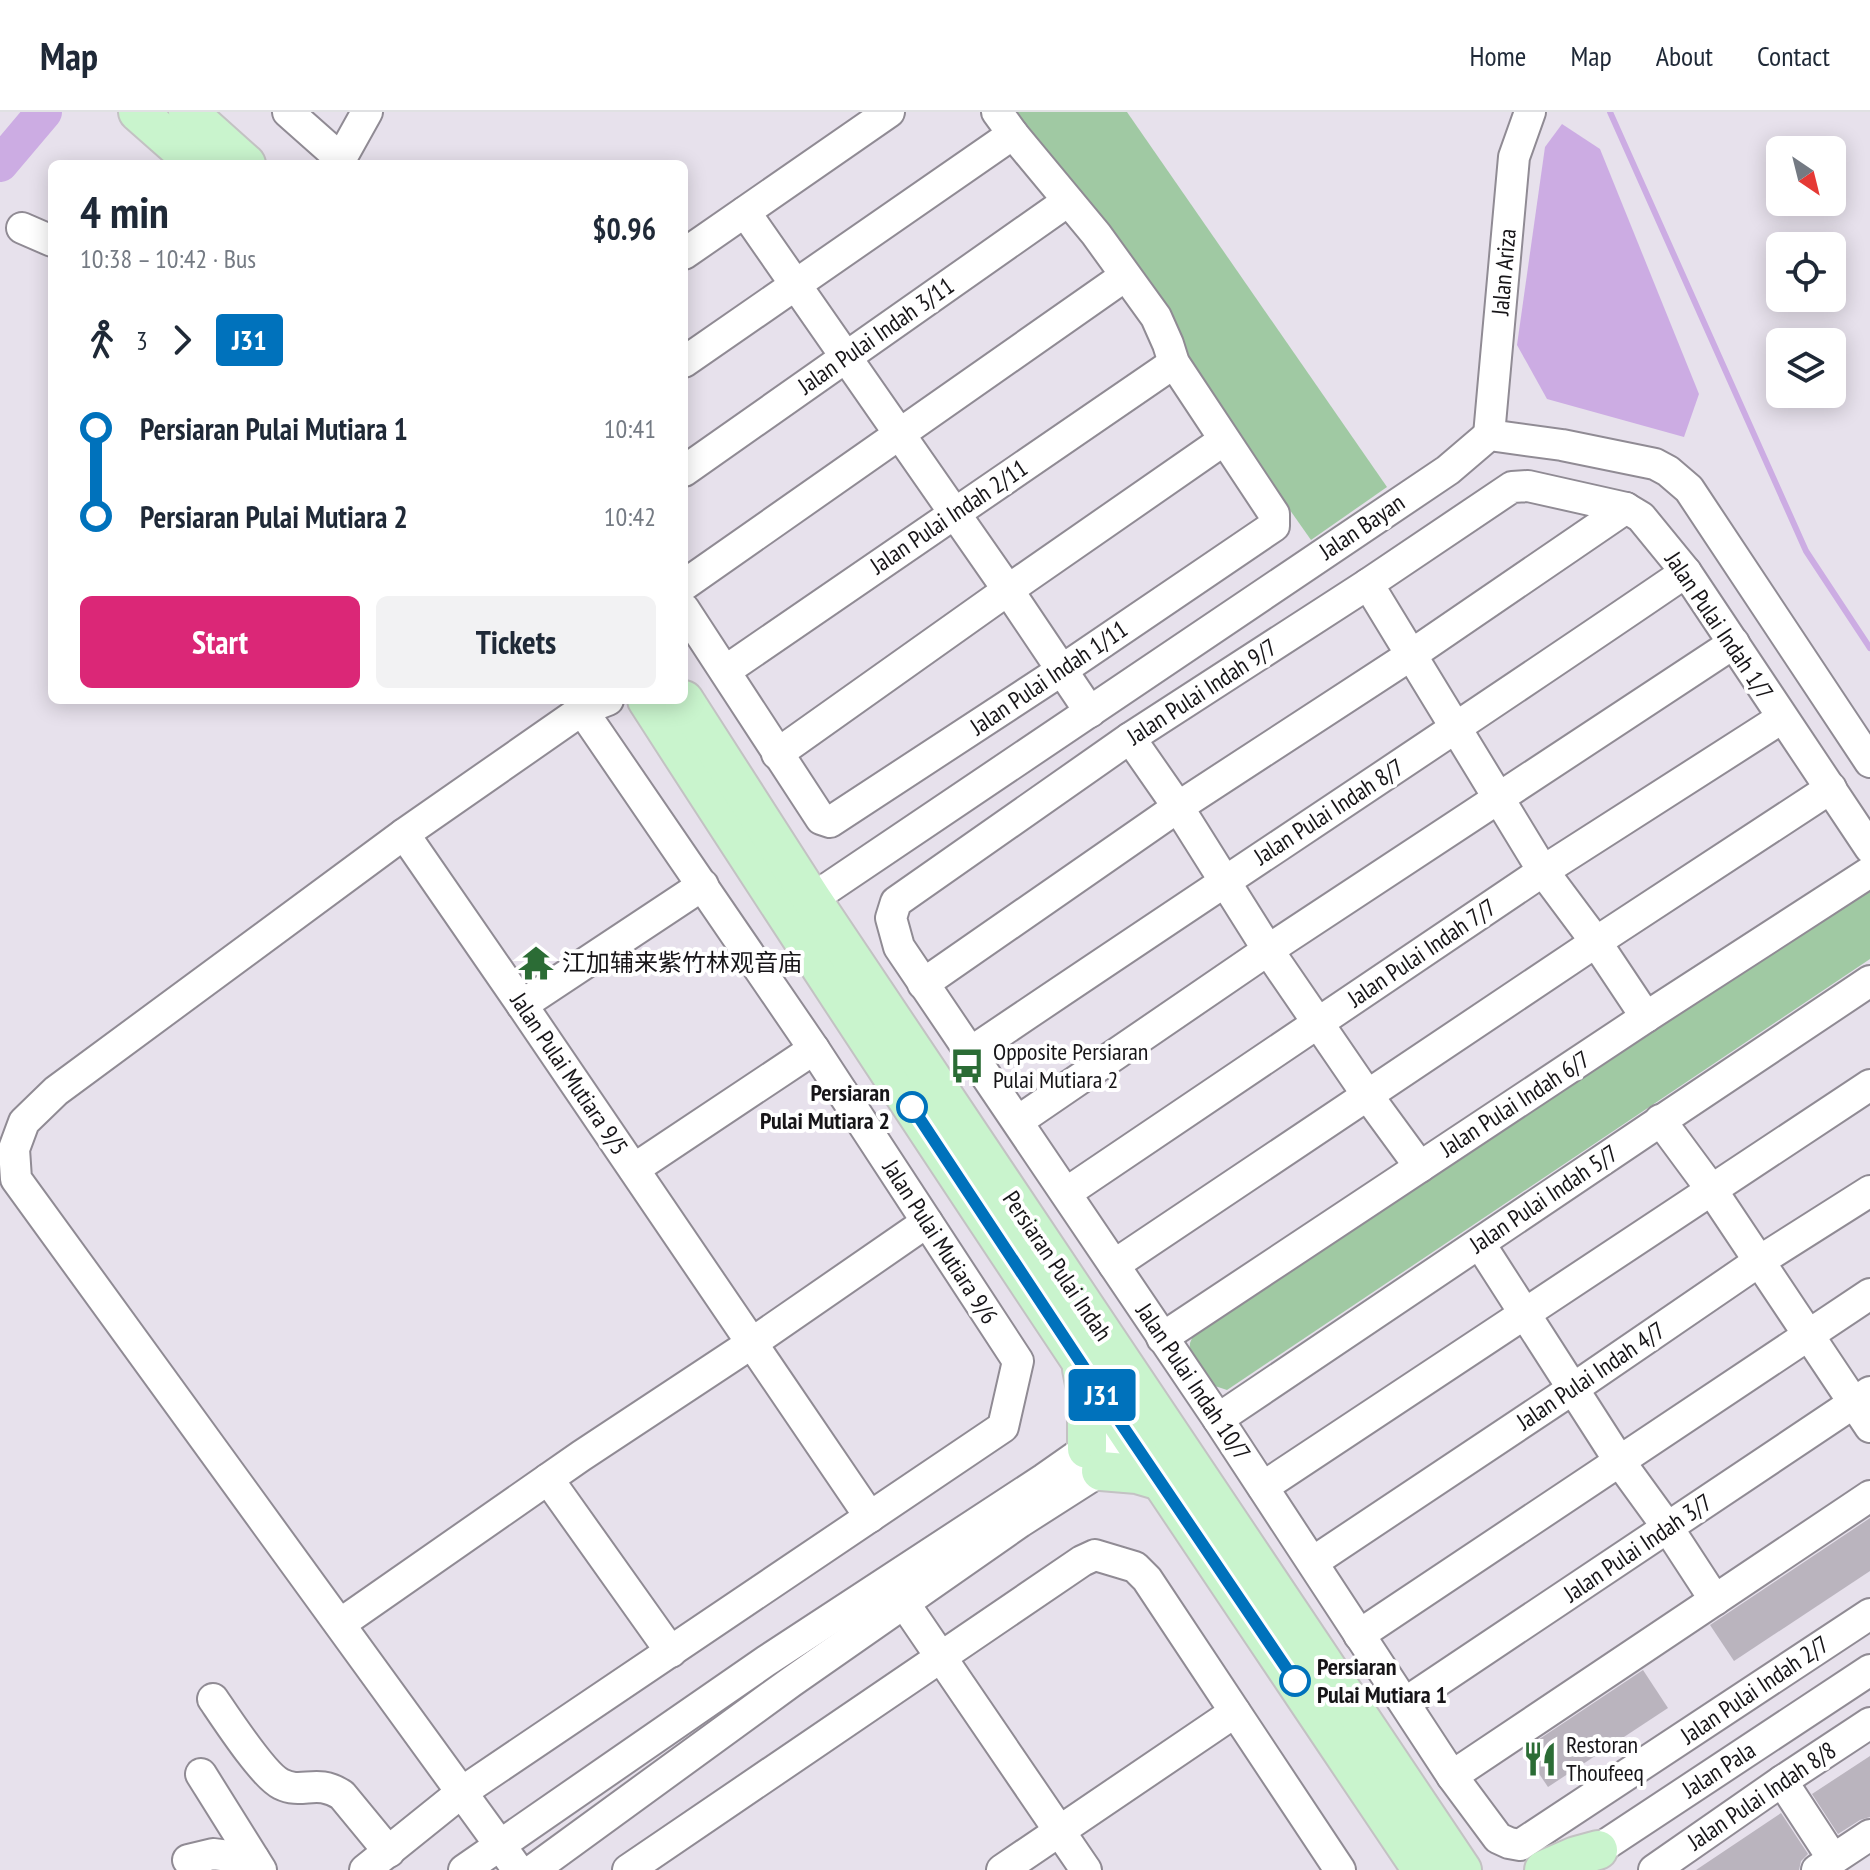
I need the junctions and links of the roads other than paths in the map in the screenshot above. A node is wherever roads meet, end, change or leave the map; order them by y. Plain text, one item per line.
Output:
1 (138, 112) edge
2 (188, 112) edge
3 (288, 112) edge
4 (367, 112) edge
5 (889, 112) edge
6 (1530, 112) edge
7 (1005, 123) edge
8 (192, 160) edge
9 (242, 160) edge
10 (337, 160) edge
11 (340, 160) edge
12 (1068, 201) junction
13 (745, 212) junction
14 (22, 228) dead end
15 (48, 239) edge
16 (688, 251) edge
17 (1125, 276) junction
18 (794, 286) junction
19 (845, 358) junction
20 (688, 359) edge
21 (1174, 363) junction
22 (899, 434) junction
23 (1489, 435) junction
24 (1224, 440) junction
25 (688, 468) edge
26 (1512, 487) joint
27 (1626, 508) junction
28 (954, 514) junction
29 (1686, 572) junction
30 (688, 582) edge
31 (1368, 584) junction
32 (1008, 590) junction
33 (688, 615) edge
34 (1734, 643) junction
35 (1411, 655) junction
36 (1062, 670) junction
37 (725, 671) junction
38 (633, 704) edge
39 (595, 705) edge
40 (664, 708) edge
41 (1090, 712) junction
42 (1782, 718) junction
43 (1455, 729) junction
44 (1130, 738) junction
45 (777, 754) junction
46 (1870, 762) edge
47 (1831, 788) junction
48 (1498, 797) junction
49 (1178, 807) junction
50 (404, 834) junction
51 (1870, 848) edge
52 (1543, 871) junction
53 (1870, 872) edge
54 (1224, 881) junction
55 (703, 885) junction
56 (896, 902) joint
57 (798, 907) junction
58 (1596, 942) junction
59 (1268, 950) junction
60 (1870, 981) edge
61 (923, 984) junction
62 (522, 1005) junction
63 (1646, 1017) junction
64 (1318, 1023) junction
65 (814, 1049) junction
66 (971, 1052) junction
67 (1870, 1085) edge
68 (1368, 1096) junction
69 (1660, 1120) junction
70 (1018, 1121) junction
71 (1420, 1167) junction
72 (634, 1169) junction
73 (1711, 1189) junction
74 (1870, 1191) edge
75 (1066, 1193) junction
76 (927, 1222) junction
77 (1480, 1244) junction
78 (1758, 1262) junction
79 (1114, 1265) junction
80 (1870, 1294) edge
81 (1524, 1315) junction
82 (1809, 1334) junction
83 (1162, 1338) junction
84 (752, 1343) junction
85 (1081, 1363) junction
86 (1574, 1388) junction
87 (1864, 1408) edge
88 (1218, 1419) junction
89 (1144, 1426) junction
90 (1094, 1460) junction
91 (1620, 1462) junction
92 (548, 1479) junction
93 (1161, 1481) junction
94 (1263, 1487) junction
95 (1870, 1496) edge
96 (870, 1517) junction
97 (1668, 1528) junction
98 (1313, 1562) junction
99 (1715, 1600) junction
100 (904, 1603) junction
101 (1868, 1620) edge
102 (340, 1624) junction
103 (1359, 1635) junction
104 (671, 1652) junction
105 (941, 1657) junction
106 (1870, 1670) edge
107 (213, 1699) dead end
108 (1405, 1703) junction
109 (1235, 1712) junction
110 (1870, 1723) edge
111 (201, 1774) dead end
112 (1452, 1776) junction
113 (1782, 1781) junction
114 (462, 1792) junction
115 (1432, 1825) junction
116 (1059, 1830) junction
117 (1870, 1835) edge
118 (500, 1844) junction
119 (389, 1852) junction
120 (1532, 1858) edge
121 (188, 1860) dead end
122 (1582, 1863) edge
123 (257, 1864) edge
124 (1825, 1865) edge
125 (365, 1870) edge
126 (464, 1870) edge
127 (518, 1870) edge
128 (533, 1870) edge
129 (628, 1870) edge
130 (1002, 1870) edge
131 (1086, 1870) edge
132 (1340, 1870) edge
133 (1422, 1870) edge
134 (1462, 1870) edge
135 (1473, 1870) edge
136 (1654, 1870) edge

1 - 8 main road
2 - 9 main road
3 - 10 street
4 - 11 street
5 - 13 street
6 - 23 street, Jalan Ariza
7 - 12 street
7 - 18 street
12 - 17 street
12 - 19 street, Jalan Pulai Indah 3/11
13 - 16 street
13 - 18 street
14 - 15 street
17 - 21 street
17 - 22 street
18 - 19 street
18 - 20 street
19 - 22 street
19 - 25 street, Jalan Pulai Indah 3/11
21 - 24 street
21 - 28 street, Jalan Pulai Indah 2/11
22 - 28 street
22 - 30 street
23 - 41 street, Jalan Bayan
23 - 46 street
24 - 32 street
24 - 36 street, Jalan Pulai Indah 1/11
26 - 27 street, Jalan Pulai Indah 1/7
26 - 31 street, Jalan Pulai Indah 9/7
27 - 29 street, Jalan Pulai Indah 1/7
27 - 35 street
28 - 32 street
28 - 37 street, Jalan Pulai Indah 2/11
29 - 34 street, Jalan Pulai Indah 1/7
29 - 43 street, Jalan Pulai Indah 8/7
31 - 35 street
31 - 44 street, Jalan Pulai Indah 9/7
32 - 36 street
32 - 45 street
33 - 37 street
34 - 42 street, Jalan Pulai Indah 1/7
34 - 48 street
35 - 43 street
35 - 49 street
36 - 41 street
36 - 45 street, Jalan Pulai Indah 1/11
37 - 45 street
38 - 40 street
39 - 50 street
39 - 55 street, Jalan Pulai Mutiara 9/6
40 - 57 main road, Persiaran Pulai Indah
41 - 57 street, Jalan Bayan
42 - 47 street, Jalan Pulai Indah 1/7
42 - 52 street, Jalan Pulai Indah 7/7
43 - 48 street
43 - 54 street, Jalan Pulai Indah 8/7
44 - 49 street
44 - 56 street, Jalan Pulai Indah 9/7
47 - 51 street, Jalan Pulai Indah 1/7
47 - 58 street
48 - 52 street
48 - 59 street
49 - 54 street
49 - 61 street
50 - 62 street, Jalan Pulai Mutiara 9/5
50 - 102 street
52 - 58 street
52 - 64 street, Jalan Pulai Indah 7/7
53 - 63 street, Jalan Pulai Indah 6/7
54 - 59 street
54 - 66 street, Jalan Pulai Indah 8/7
55 - 62 street
55 - 65 street, Jalan Pulai Mutiara 9/6
56 - 61 street, Jalan Pulai Indah 10/7
57 - 85 main road, Persiaran Pulai Indah
57 - 89 main road, Persiaran Pulai Indah
58 - 63 street
58 - 68 street
59 - 64 street
59 - 70 street
60 - 69 street, Jalan Pulai Indah 5/7
61 - 66 street, Jalan Pulai Indah 10/7
62 - 72 street, Jalan Pulai Mutiara 9/5
63 - 71 street, Jalan Pulai Indah 6/7
64 - 68 street
64 - 75 street, Jalan Pulai Indah 7/7
65 - 72 street
65 - 76 street, Jalan Pulai Mutiara 9/6
66 - 70 street, Jalan Pulai Indah 10/7
67 - 73 street
68 - 71 street
68 - 79 street
69 - 73 street
69 - 77 street, Jalan Pulai Indah 5/7
70 - 75 street, Jalan Pulai Indah 10/7
71 - 83 street, Jalan Pulai Indah 6/7
72 - 84 street, Jalan Pulai Mutiara 9/5
73 - 78 street
73 - 81 street
74 - 78 street, Jalan Pulai Indah 4/7
75 - 79 street, Jalan Pulai Indah 10/7
76 - 84 street
76 - 96 street, Jalan Pulai Mutiara 9/6
77 - 81 street
77 - 88 street, Jalan Pulai Indah 5/7
78 - 82 street
78 - 86 street, Jalan Pulai Indah 4/7
79 - 83 street, Jalan Pulai Indah 10/7
80 - 82 street
81 - 86 street
81 - 94 street
82 - 87 street
82 - 91 street
83 - 88 street, Jalan Pulai Indah 10/7
84 - 92 street
84 - 96 street, Jalan Pulai Mutiara 9/5
85 - 89 main road, Persiaran Pulai Indah
85 - 90 main road
86 - 91 street
86 - 98 street, Jalan Pulai Indah 4/7
87 - 97 street, Jalan Pulai Indah 3/7
88 - 94 street, Jalan Pulai Indah 10/7
89 - 90 street
89 - 93 main road, Persiaran Pulai Indah
89 - 115 main road, Persiaran Pulai Indah
90 - 93 main road
90 - 100 street
90 - 118 street
91 - 97 street
91 - 103 street
92 - 102 street
92 - 104 street
93 - 133 main road, Persiaran Pulai Indah
94 - 98 street, Jalan Pulai Indah 10/7
95 - 99 street
96 - 104 street
97 - 99 street
97 - 108 street, Jalan Pulai Indah 3/7
98 - 103 street, Jalan Pulai Indah 10/7
99 - 112 street
100 - 105 street
100 - 128 street
101 - 120 street, Jalan Pulai Indah 2/7
102 - 114 street
103 - 108 street, Jalan Pulai Indah 10/7
104 - 114 street
105 - 109 street
105 - 116 street
105 - 129 street
106 - 122 street, Jalan Pala
107 - 119 street
108 - 112 street, Jalan Pulai Indah 10/7
109 - 116 street
109 - 132 street
110 - 113 street, Jalan Pulai Indah 8/8
111 - 123 street
112 - 120 street, Jalan Pulai Indah 10/7
113 - 124 street
113 - 136 street, Jalan Pulai Indah 8/8
114 - 118 street
114 - 119 street
115 - 134 main road, Persiaran Pulai Indah
115 - 135 main road
116 - 130 street
116 - 131 street
117 - 124 street
118 - 126 street
118 - 127 street
119 - 125 street
120 - 122 main road
121 - 123 street

